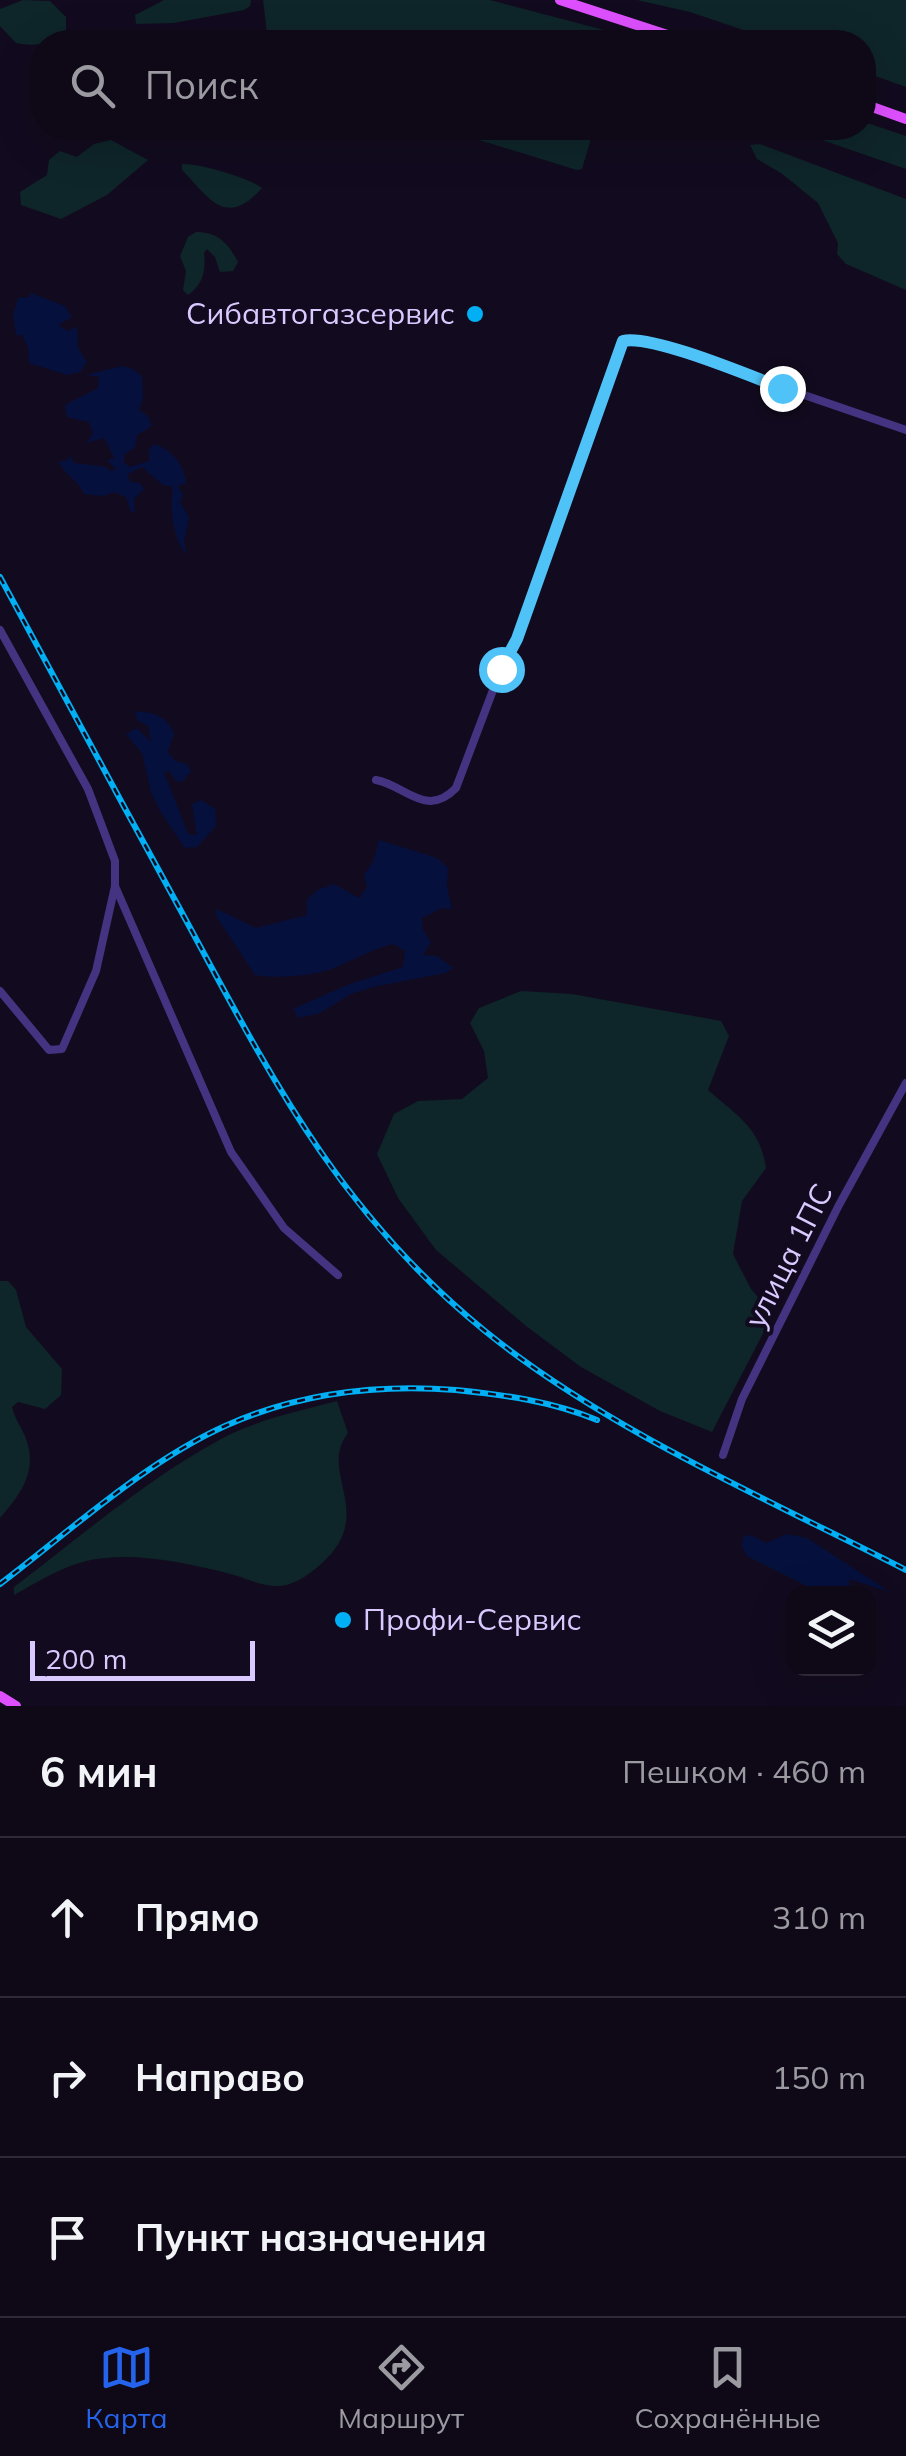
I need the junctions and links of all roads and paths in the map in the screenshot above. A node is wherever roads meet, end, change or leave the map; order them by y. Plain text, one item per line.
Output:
1 (560, 0) edge
2 (652, 30) edge
3 (876, 108) edge
4 (906, 119) edge
5 (906, 430) edge
6 (0, 630) edge
7 (376, 780) dead end
8 (115, 886) junction
9 (0, 991) edge
10 (906, 1083) edge
11 (338, 1275) dead end
12 (724, 1455) dead end
13 (0, 1696) edge
14 (16, 1706) edge

1 - 2 main road
3 - 4 main road
5 - 7 street
6 - 8 street
8 - 9 street
8 - 11 street
10 - 12 street, улица 1ПС
13 - 14 main road

